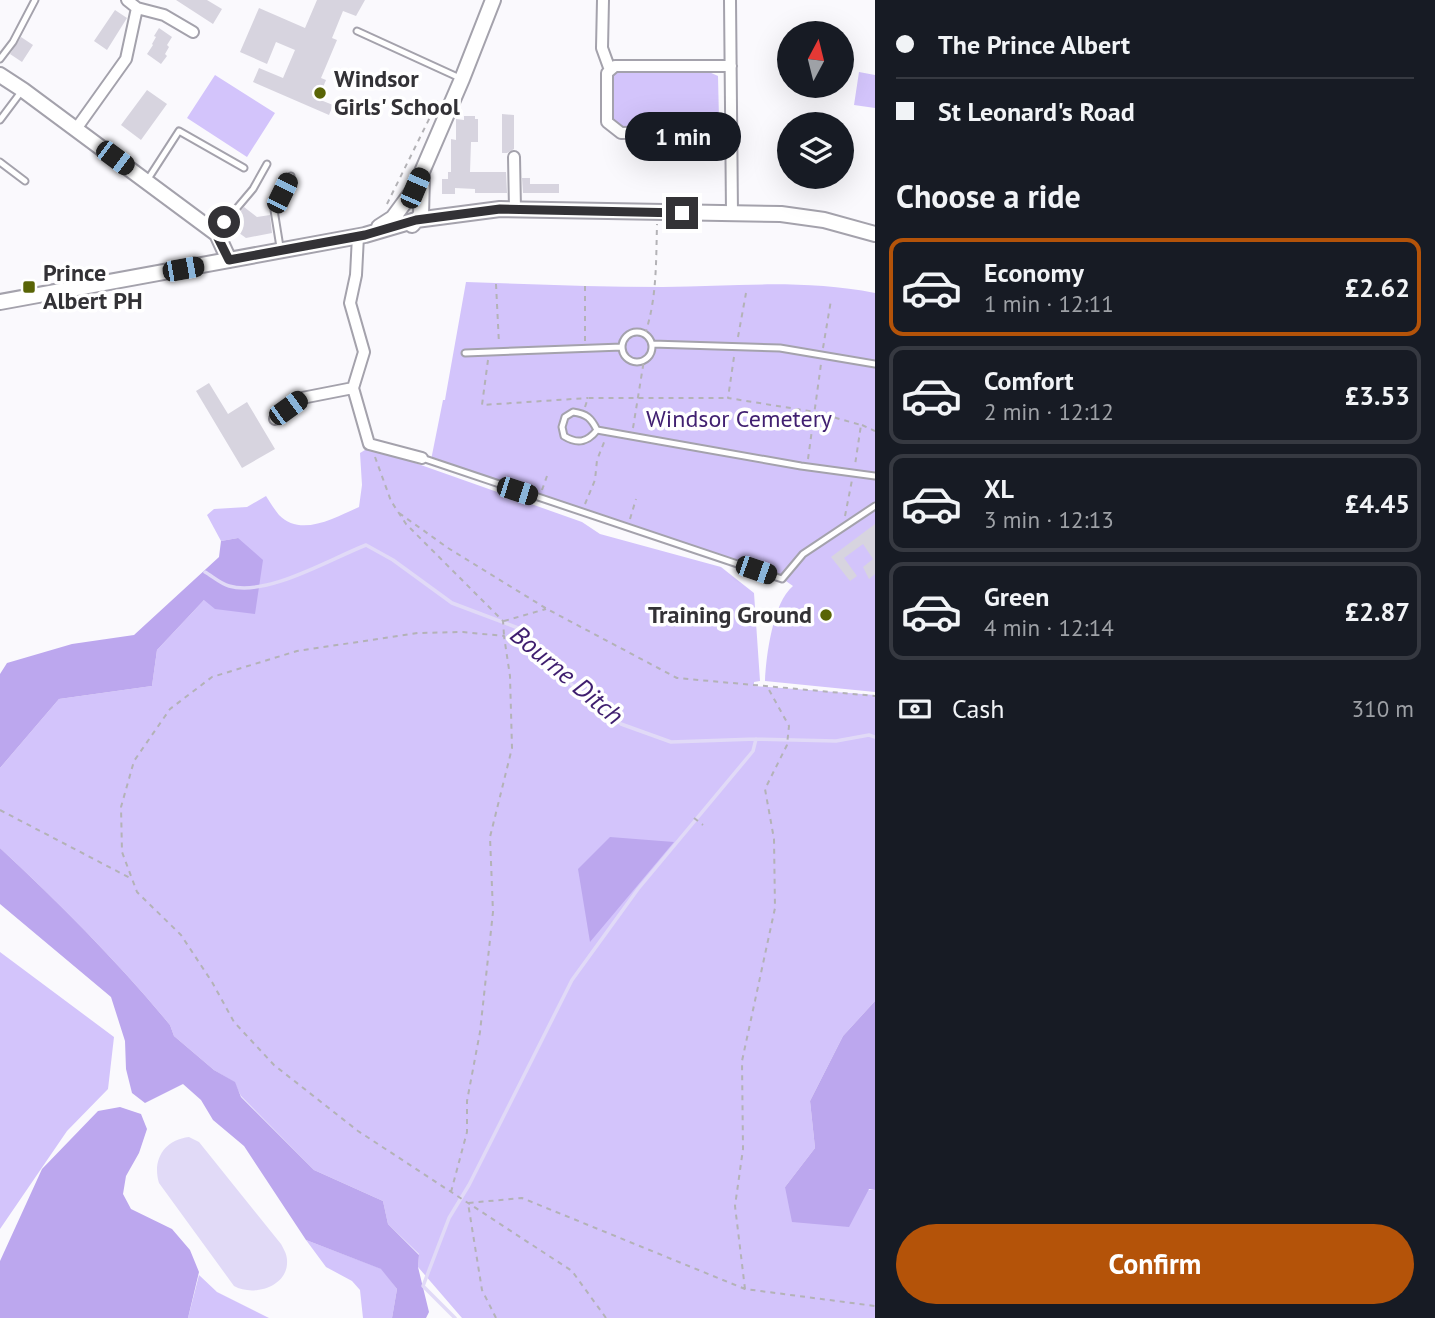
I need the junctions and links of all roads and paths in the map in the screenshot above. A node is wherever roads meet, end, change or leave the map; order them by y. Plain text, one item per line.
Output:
1 (34, 0) edge
2 (127, 0) edge
3 (493, 0) edge
4 (603, 0) edge
5 (730, 0) edge
6 (137, 9) junction
7 (356, 31) dead end
8 (193, 32) dead end
9 (0, 59) edge
10 (731, 66) junction
11 (610, 70) junction
12 (0, 75) edge
13 (462, 79) junction
14 (23, 90) junction
15 (439, 98) dead end
16 (0, 120) edge
17 (76, 130) junction
18 (731, 131) junction
19 (514, 157) dead end
20 (0, 162) edge
21 (267, 164) dead end
22 (244, 168) dead end
23 (291, 176) dead end
24 (25, 181) dead end
25 (146, 181) junction
26 (420, 181) junction
27 (515, 209) junction
28 (657, 212) junction
29 (474, 213) junction
30 (732, 213) junction
31 (231, 215) dead end
32 (403, 225) junction
33 (875, 234) edge
34 (361, 236) junction
35 (281, 250) junction
36 (229, 260) junction
37 (496, 284) dead end
38 (584, 286) dead end
39 (746, 293) dead end
40 (831, 300) dead end
41 (0, 302) edge
42 (645, 334) junction
43 (652, 344) junction
44 (736, 346) junction
45 (622, 347) junction
46 (585, 349) junction
47 (489, 352) junction
48 (499, 352) junction
49 (465, 353) dead end
50 (822, 354) junction
51 (644, 359) junction
52 (875, 364) edge
53 (353, 388) junction
54 (588, 398) junction
55 (638, 398) junction
56 (728, 398) junction
57 (815, 412) junction
58 (583, 413) junction
59 (275, 419) dead end
60 (861, 425) junction
61 (597, 430) junction
62 (875, 430) edge
63 (610, 433) junction
64 (631, 436) junction
65 (369, 444) junction
66 (422, 458) joint
67 (807, 467) junction
68 (853, 474) junction
69 (547, 476) dead end
70 (875, 476) edge
71 (539, 498) junction
72 (636, 499) dead end
73 (875, 506) edge
74 (583, 512) junction
75 (399, 513) junction
76 (628, 527) junction
77 (844, 527) junction
78 (547, 609) junction
79 (503, 621) junction
80 (504, 636) junction
81 (768, 688) junction
82 (875, 696) edge
83 (0, 810) edge
84 (694, 818) dead end
85 (703, 825) dead end
86 (132, 879) junction
87 (451, 1192) junction
88 (468, 1203) junction
89 (745, 1289) junction
90 (875, 1306) edge
91 (496, 1318) edge
92 (606, 1318) edge

1 - 9 lane
2 - 6 street
3 - 13 main road
4 - 11 street
5 - 10 street
6 - 8 street
6 - 17 street
7 - 13 lane
10 - 11 street
10 - 18 street
11 - 18 street
12 - 14 main road
13 - 26 main road
14 - 16 lane
14 - 17 main road
15 - 32 path
17 - 25 main road
18 - 30 street
19 - 27 street
20 - 24 lane
21 - 31 lane
22 - 25 lane
23 - 35 lane
25 - 36 main road
26 - 29 main road
26 - 32 main road
26 - 32 main road
27 - 28 main road
27 - 29 main road
28 - 30 main road
28 - 42 path
29 - 32 main road
30 - 33 main road
32 - 34 main road
34 - 35 main road
34 - 53 street
35 - 36 main road
36 - 41 main road
37 - 48 path
38 - 46 path
39 - 44 path
40 - 50 path
42 - 43 lane
42 - 45 lane
43 - 44 lane
43 - 51 lane
44 - 50 lane
44 - 56 path
45 - 46 lane
45 - 51 lane
46 - 48 lane
47 - 48 lane
47 - 49 lane
47 - 54 path
50 - 52 lane
50 - 57 path
51 - 55 path
53 - 59 street
53 - 65 street
54 - 55 path
54 - 58 path
55 - 56 path
55 - 64 path
56 - 57 path
57 - 60 path
57 - 67 path
58 - 61 lane
58 - 61 lane
60 - 62 path
60 - 68 path
61 - 63 lane
63 - 64 lane
63 - 74 path
64 - 67 lane
65 - 66 street
65 - 75 path
66 - 71 lane
67 - 68 lane
68 - 70 lane
68 - 77 path
69 - 71 path
71 - 74 lane
72 - 76 path
73 - 77 lane
74 - 76 lane
75 - 78 path
75 - 79 path
76 - 77 lane
78 - 79 path
78 - 81 path
79 - 80 path
80 - 86 path
80 - 87 path
81 - 82 path
81 - 89 path
83 - 86 path
84 - 85 path
86 - 87 path
87 - 88 path
88 - 89 path
88 - 91 path
88 - 92 path
89 - 90 path

